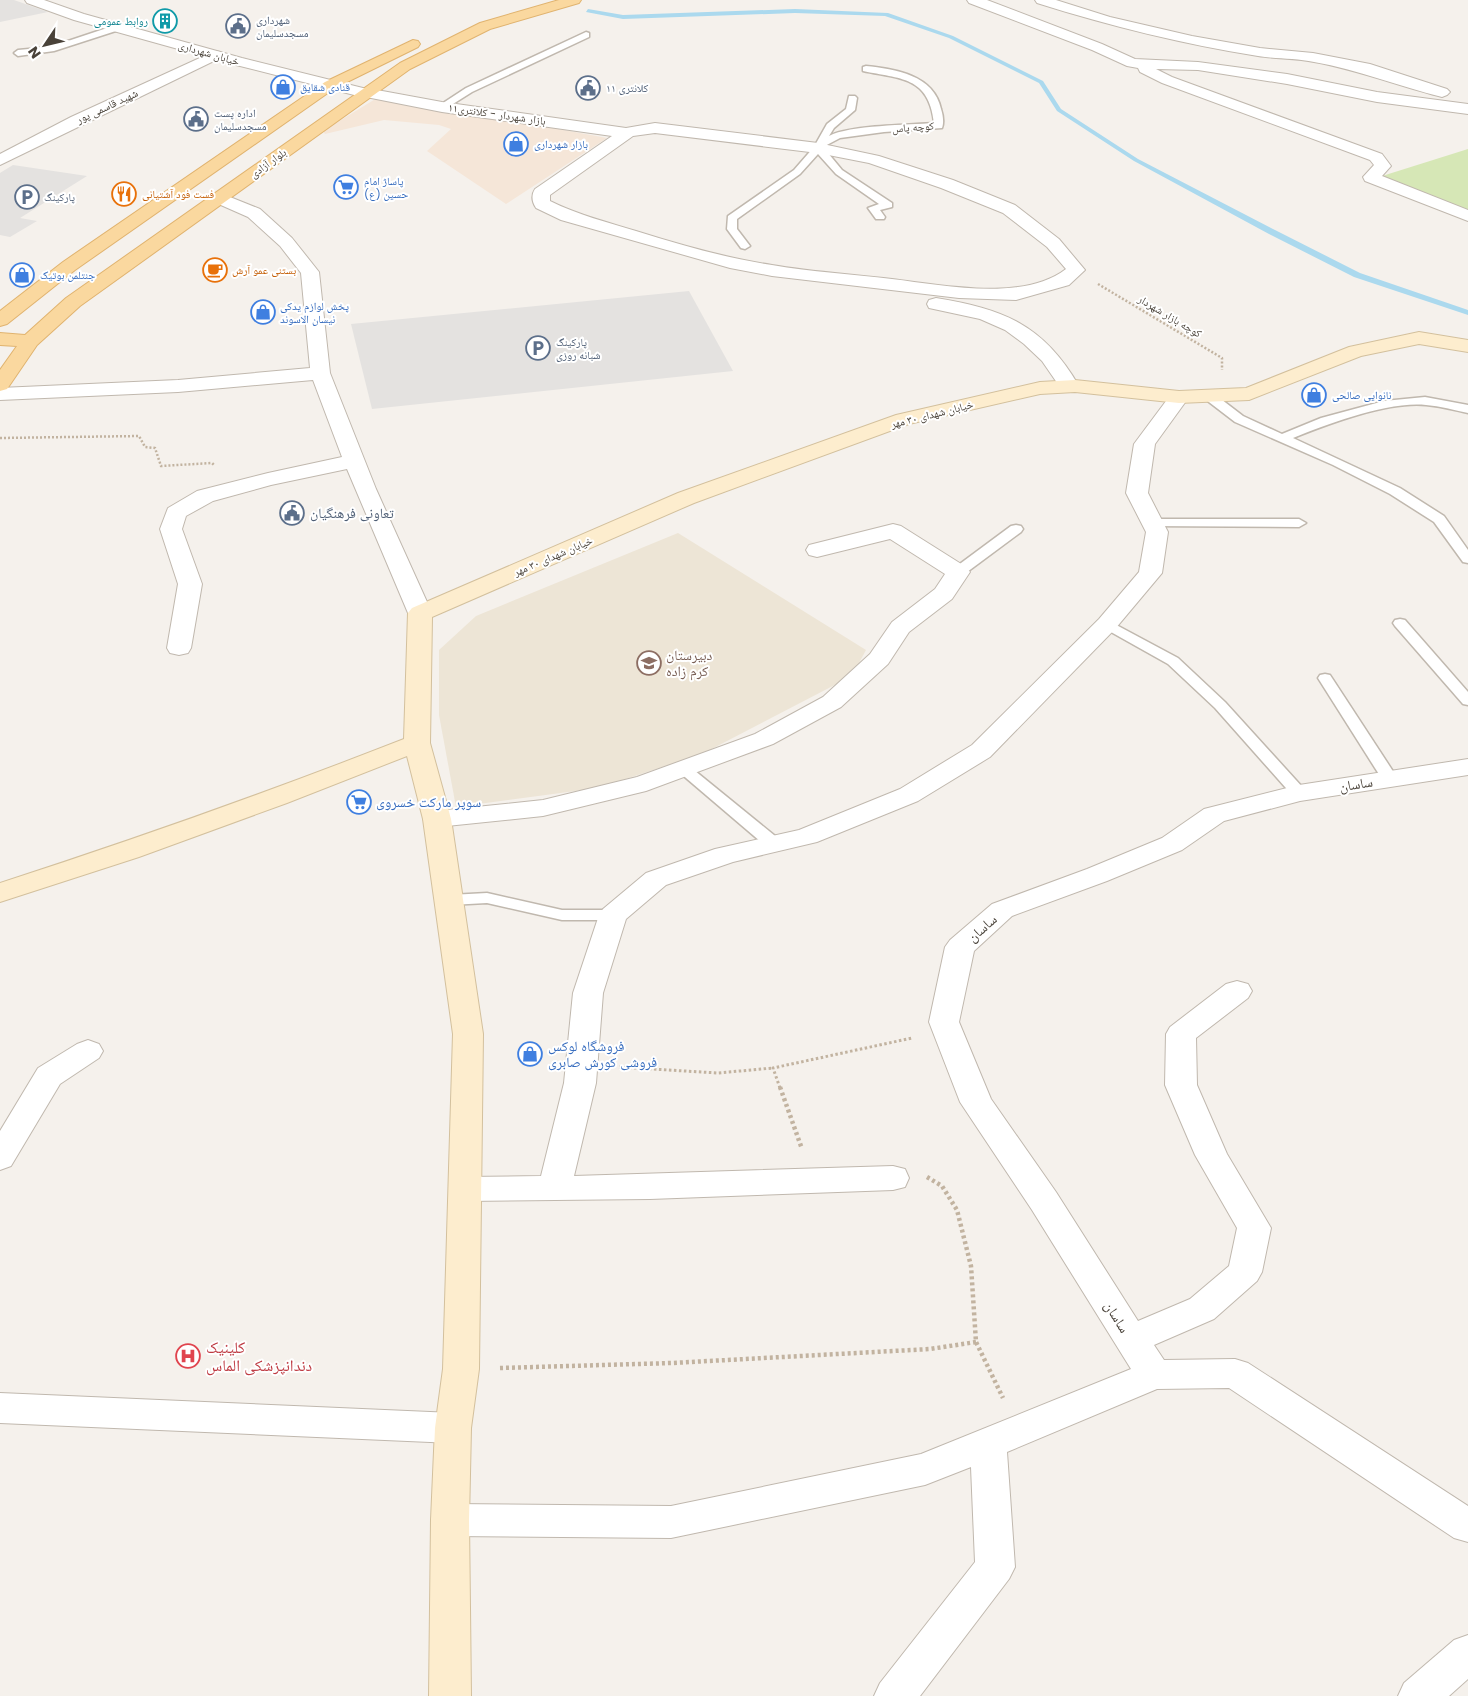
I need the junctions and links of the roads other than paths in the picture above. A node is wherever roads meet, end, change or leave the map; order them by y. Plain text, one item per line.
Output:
1 (32, 0) edge
2 (542, 0) edge
3 (574, 0) edge
4 (974, 0) edge
5 (1042, 0) edge
6 (477, 23) junction
7 (119, 27) junction
8 (586, 35) dead end
9 (18, 53) dead end
10 (215, 55) junction
11 (1132, 63) junction
12 (866, 69) dead end
13 (330, 85) junction
14 (366, 93) junction
15 (1468, 96) edge
16 (852, 98) dead end
17 (442, 107) junction
18 (1468, 109) edge
19 (627, 133) junction
20 (818, 147) junction
21 (0, 160) edge
22 (220, 198) junction
23 (545, 209) junction
24 (1468, 216) edge
25 (880, 217) dead end
26 (745, 246) dead end
27 (707, 262) dead end
28 (741, 270) dead end
29 (0, 320) edge
30 (0, 339) edge
31 (30, 341) junction
32 (1468, 346) edge
33 (320, 372) junction
34 (0, 385) edge
35 (1069, 386) junction
36 (0, 394) edge
37 (1215, 396) junction
38 (1179, 397) junction
39 (1468, 409) edge
40 (1282, 438) junction
41 (354, 461) junction
42 (1299, 522) dead end
43 (1152, 523) junction
44 (1016, 529) dead end
45 (818, 550) dead end
46 (1468, 559) edge
47 (958, 572) junction
48 (420, 613) junction
49 (1400, 623) dead end
50 (1107, 624) junction
51 (179, 648) dead end
52 (1324, 678) dead end
53 (1468, 702) edge
54 (417, 743) junction
55 (1468, 767) edge
56 (684, 769) junction
57 (1390, 779) junction
58 (1299, 793) junction
59 (436, 819) junction
60 (774, 844) junction
61 (0, 893) edge
62 (450, 900) junction
63 (613, 915) junction
64 (1237, 991) dead end
65 (88, 1051) dead end
66 (0, 1158) edge
67 (892, 1178) road end
68 (555, 1187) junction
69 (465, 1189) junction
70 (1131, 1339) junction
71 (1154, 1375) junction
72 (0, 1408) edge
73 (453, 1428) junction
74 (1004, 1436) junction
75 (450, 1520) junction
76 (1468, 1526) edge
77 (1468, 1653) edge
78 (450, 1696) edge
79 (895, 1696) edge
80 (1419, 1696) edge

1 - 7 street, خیابان شهرداری
2 - 6 main road, بلوار آزادی
3 - 6 main road, بلوار آزادی
4 - 11 street
5 - 15 street
6 - 13 main road, بلوار آزادی
6 - 14 main road, بلوار آزادی
7 - 9 lane
7 - 10 street, خیابان شهرداری
8 - 17 lane
10 - 13 street, خیابان شهرداری
10 - 21 street, شهید قاسمی پور
11 - 18 street
11 - 24 street
12 - 20 lane, کوچه پاس
13 - 14 street, خیابان شهرداری
13 - 29 main road, بلوار آزادی
14 - 17 street, بازار شهردار - کلانتری۱۱
14 - 22 main road, بلوار آزادی
16 - 20 lane
17 - 19 street, بازار شهردار - کلانتری۱۱
19 - 20 street
19 - 23 street
20 - 23 street
20 - 25 lane
20 - 26 lane
22 - 31 main road, بلوار آزادی
22 - 33 street
23 - 27 street
28 - 35 street
30 - 31 main road
31 - 34 main road, بلوار آزادی
32 - 37 main road, خیابان شهدای ۳۰ مهر
33 - 36 street
33 - 41 street
35 - 38 main road, خیابان شهدای ۳۰ مهر
35 - 48 main road, خیابان شهدای ۳۰ مهر
37 - 38 main road, خیابان شهدای ۳۰ مهر
37 - 40 lane
38 - 43 street
39 - 40 lane
40 - 46 lane
41 - 48 street
41 - 51 street
42 - 43 lane
43 - 50 street
44 - 47 lane
45 - 47 street
47 - 56 street
48 - 54 main road
49 - 53 lane
50 - 58 lane
50 - 60 street
52 - 57 lane
54 - 59 main road
54 - 61 main road
55 - 57 street, ساسان
56 - 59 street
56 - 60 lane
57 - 58 street, ساسان
58 - 70 street, ساسان
59 - 62 main road
60 - 63 street
62 - 63 lane
62 - 69 main road
63 - 68 street
64 - 70 street
65 - 66 street
67 - 68 street
68 - 69 street
69 - 73 main road
70 - 71 street, ساسان
71 - 74 street
71 - 76 street
72 - 73 street
73 - 75 main road
74 - 75 street
74 - 79 street
75 - 78 main road
77 - 80 street

